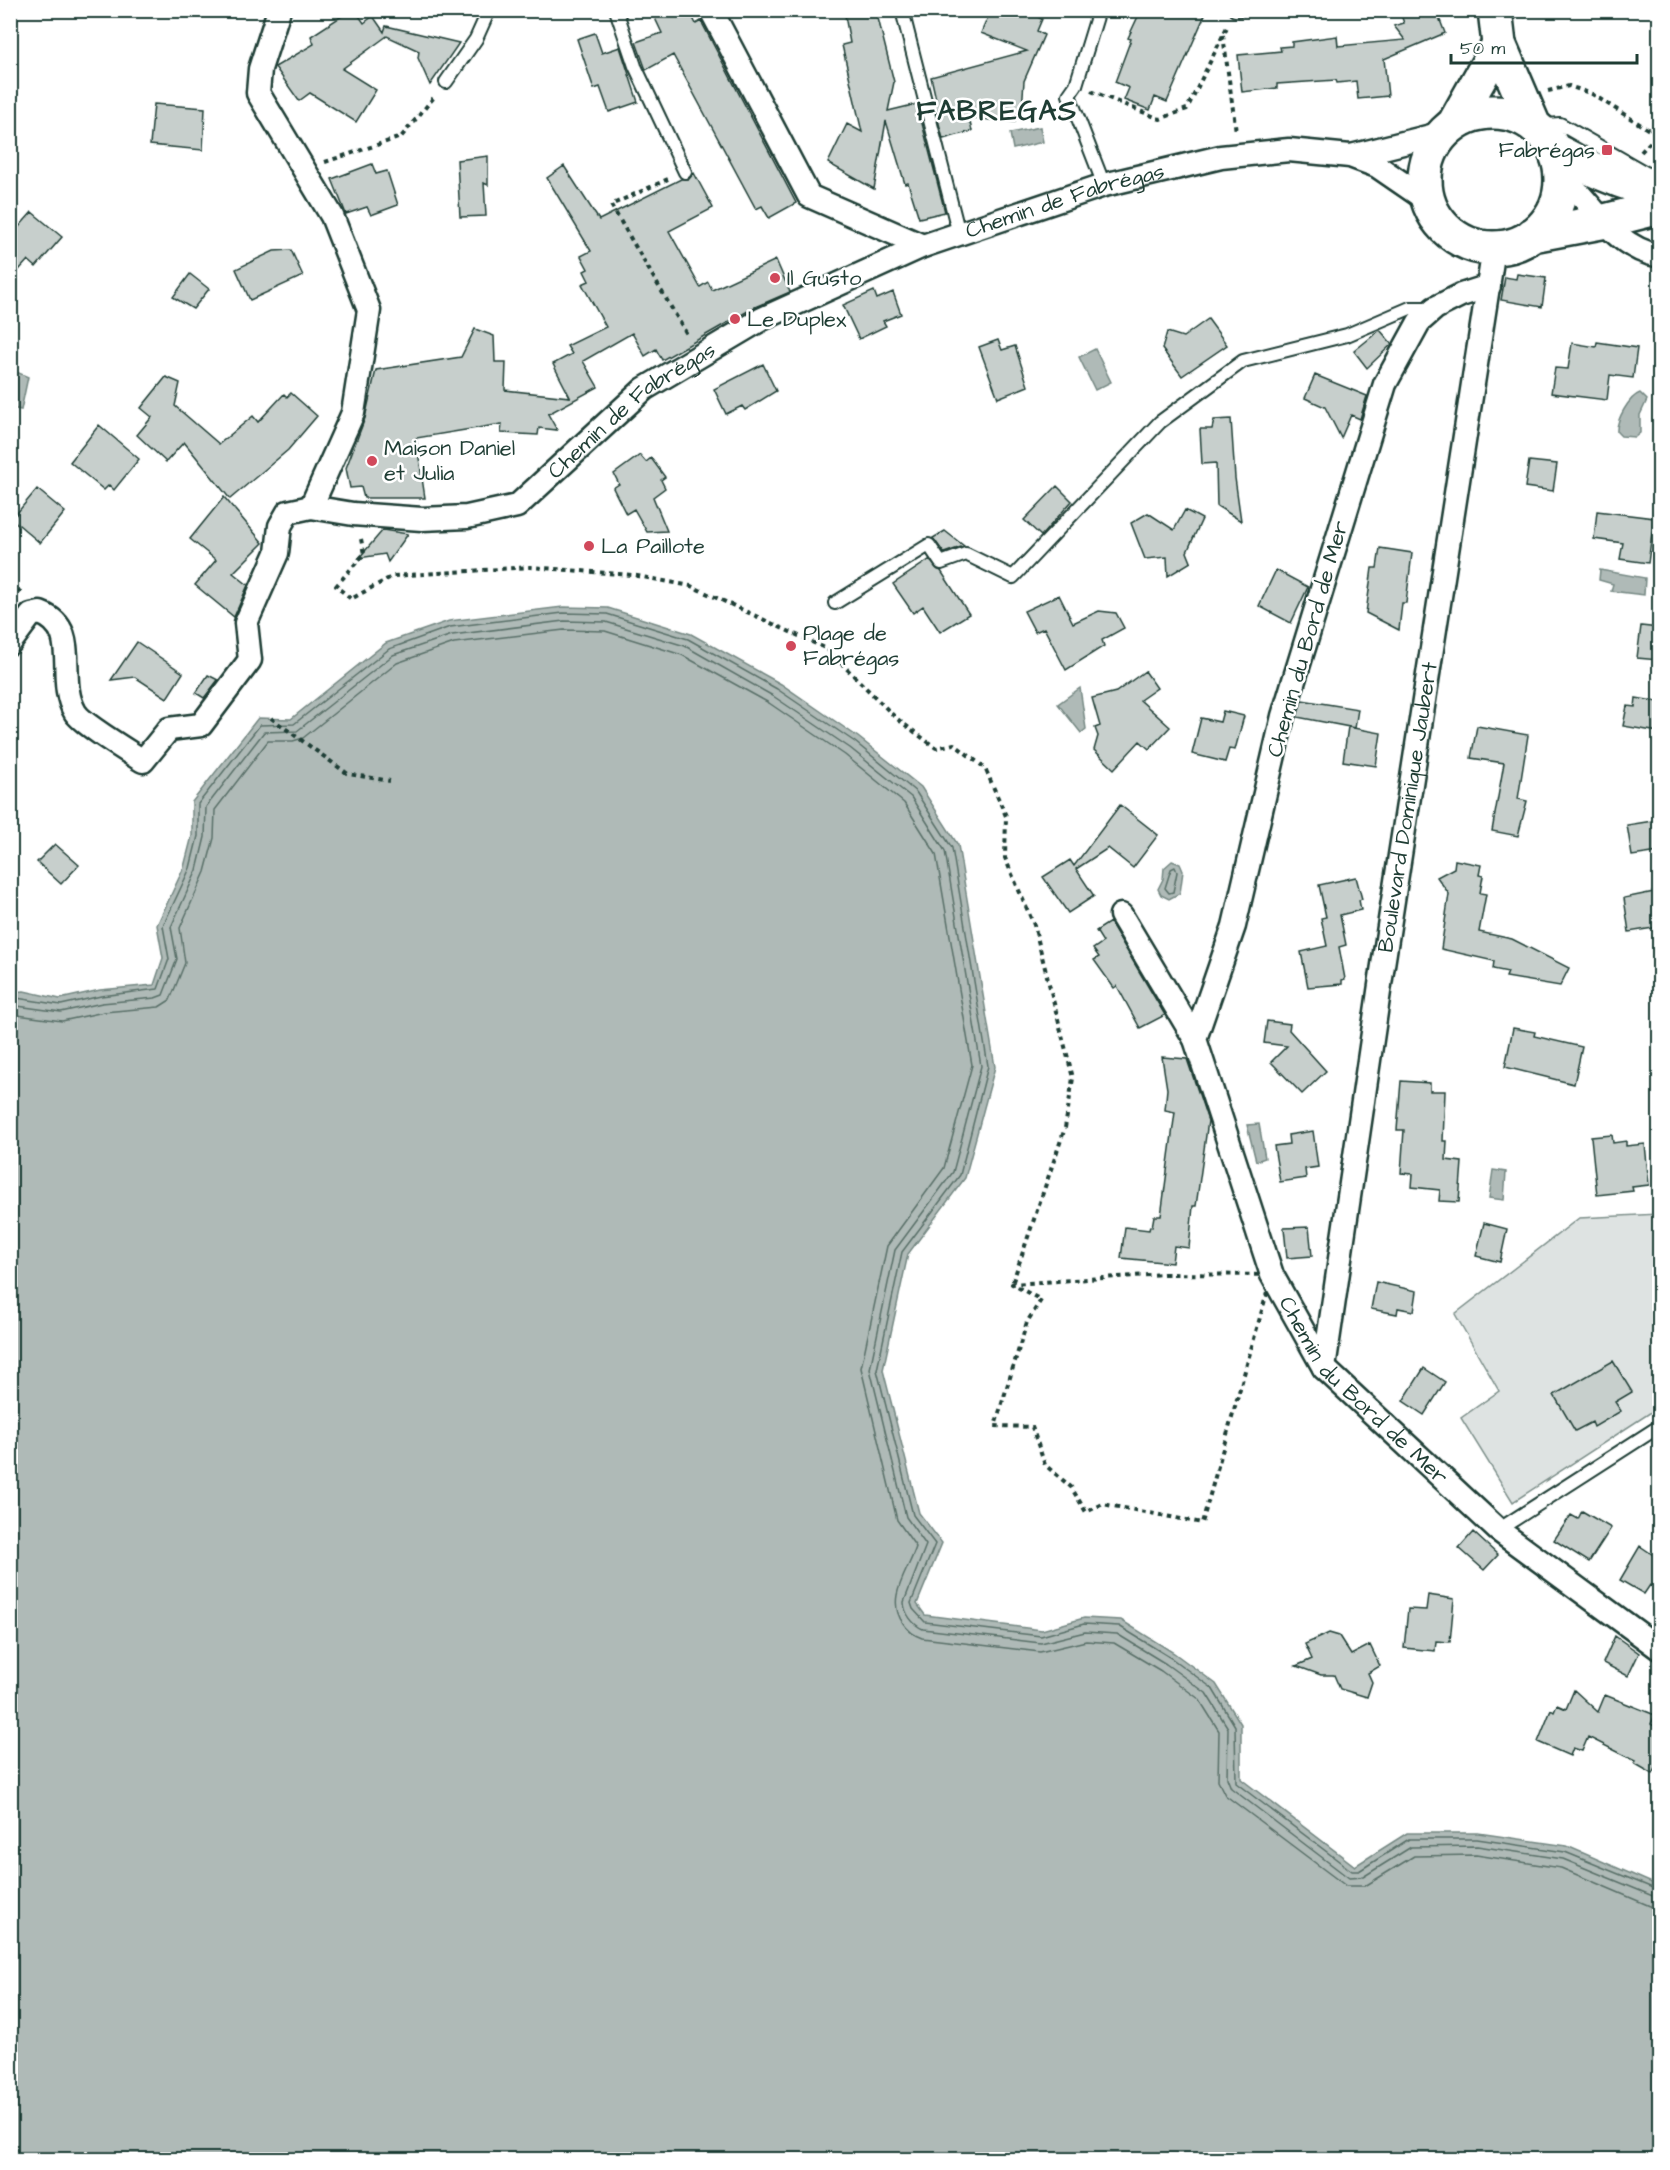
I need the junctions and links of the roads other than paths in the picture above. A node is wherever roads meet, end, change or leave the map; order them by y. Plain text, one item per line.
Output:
1 (279, 10) edge
2 (489, 10) edge
3 (616, 10) edge
4 (711, 10) edge
5 (1099, 10) edge
6 (1495, 10) edge
7 (904, 18) dead end
8 (1499, 44) junction
9 (446, 82) road end
10 (1448, 128) junction
11 (1542, 137) junction
12 (1350, 156) junction
13 (684, 171) road end
14 (1659, 181) edge
15 (1104, 185) junction
16 (1659, 192) edge
17 (1428, 201) junction
18 (1659, 207) edge
19 (1601, 222) junction
20 (959, 234) junction
21 (1532, 236) junction
22 (923, 246) junction
23 (1494, 248) junction
24 (1659, 256) edge
25 (1489, 286) junction
26 (1435, 308) junction
27 (311, 507) junction
28 (835, 603) dead end
29 (10, 644) edge
30 (1121, 915) dead end
31 (1195, 1039) junction
32 (1324, 1368) junction
33 (1659, 1426) edge
34 (1498, 1530) junction
35 (1659, 1649) edge

1 - 27 street
2 - 9 lane
3 - 13 lane
4 - 22 street
5 - 15 lane
6 - 8 street
7 - 20 lane
8 - 10 street
8 - 11 street
10 - 11 street
10 - 12 street, Chemin de Fabrégas
10 - 17 street
11 - 14 lane
11 - 16 street
11 - 19 street
11 - 21 street
12 - 15 street, Chemin de Fabrégas
12 - 17 street, Chemin de Fabrégas
15 - 20 street, Chemin de Fabrégas
17 - 23 street
18 - 19 street
19 - 21 street
19 - 24 street
20 - 22 street, Chemin de Fabrégas
21 - 23 street
22 - 27 street, Chemin de Fabrégas
23 - 25 street, Boulevard Dominique Jaubert
25 - 26 street, Chemin du Bord de Mer
25 - 32 street, Boulevard Dominique Jaubert
26 - 28 lane
26 - 31 street, Chemin du Bord de Mer
27 - 29 street, Chemin de Fabrégas
30 - 31 street, Chemin du Bord de Mer
31 - 32 street, Chemin du Bord de Mer
32 - 34 street, Chemin du Bord de Mer
33 - 34 lane
34 - 35 street, Chemin du Bord de Mer

